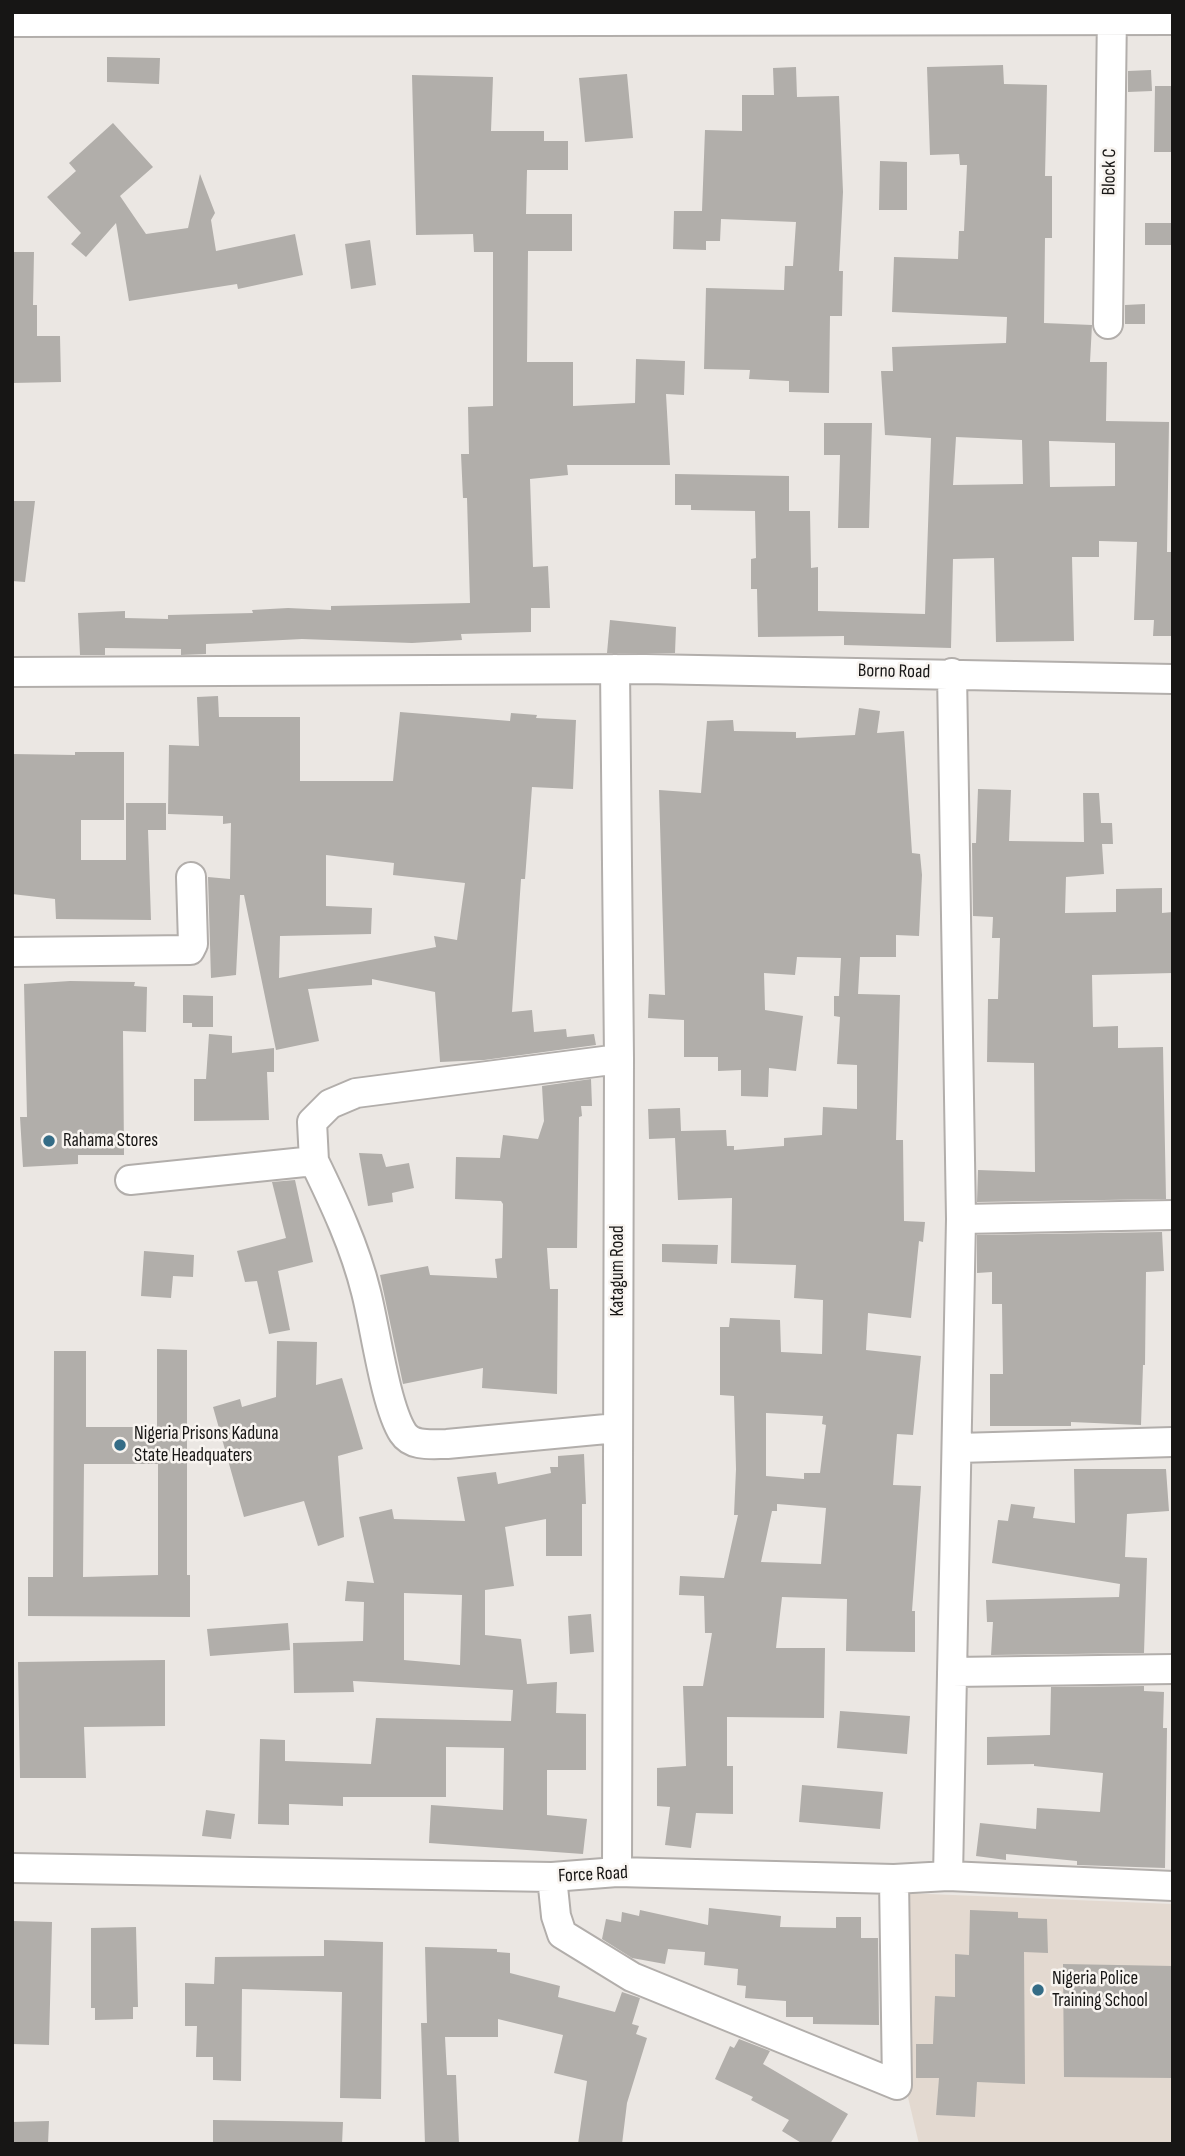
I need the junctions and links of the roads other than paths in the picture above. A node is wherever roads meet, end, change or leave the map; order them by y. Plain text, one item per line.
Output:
1 (1112, 16) edge
2 (1173, 20) edge
3 (12, 22) edge
4 (1108, 324) dead end
5 (615, 669) junction
6 (12, 672) edge
7 (952, 673) junction
8 (1173, 678) edge
9 (191, 877) dead end
10 (12, 952) edge
11 (619, 1059) junction
12 (314, 1161) junction
13 (130, 1180) dead end
14 (1173, 1215) edge
15 (961, 1219) junction
16 (617, 1428) junction
17 (1173, 1442) edge
18 (958, 1448) junction
19 (1173, 1669) edge
20 (952, 1672) junction
21 (12, 1868) edge
22 (617, 1872) junction
23 (948, 1876) junction
24 (552, 1877) junction
25 (894, 1879) junction
26 (1173, 1886) edge

1 - 2 street
1 - 3 street
1 - 4 street, Block C
5 - 6 street, Borno Road
5 - 7 street, Borno Road
5 - 11 street, Katagum Road
7 - 8 street, Borno Road
7 - 15 street
9 - 10 street
11 - 12 street
11 - 16 street, Katagum Road
12 - 13 street
12 - 16 street
14 - 15 street
15 - 18 street
16 - 22 street, Katagum Road
17 - 18 street
18 - 20 street
19 - 20 street
20 - 23 street
21 - 24 street, Force Road
22 - 24 street, Force Road
22 - 25 street, Force Road
23 - 25 street, Force Road
23 - 26 street, Force Road
24 - 25 street

